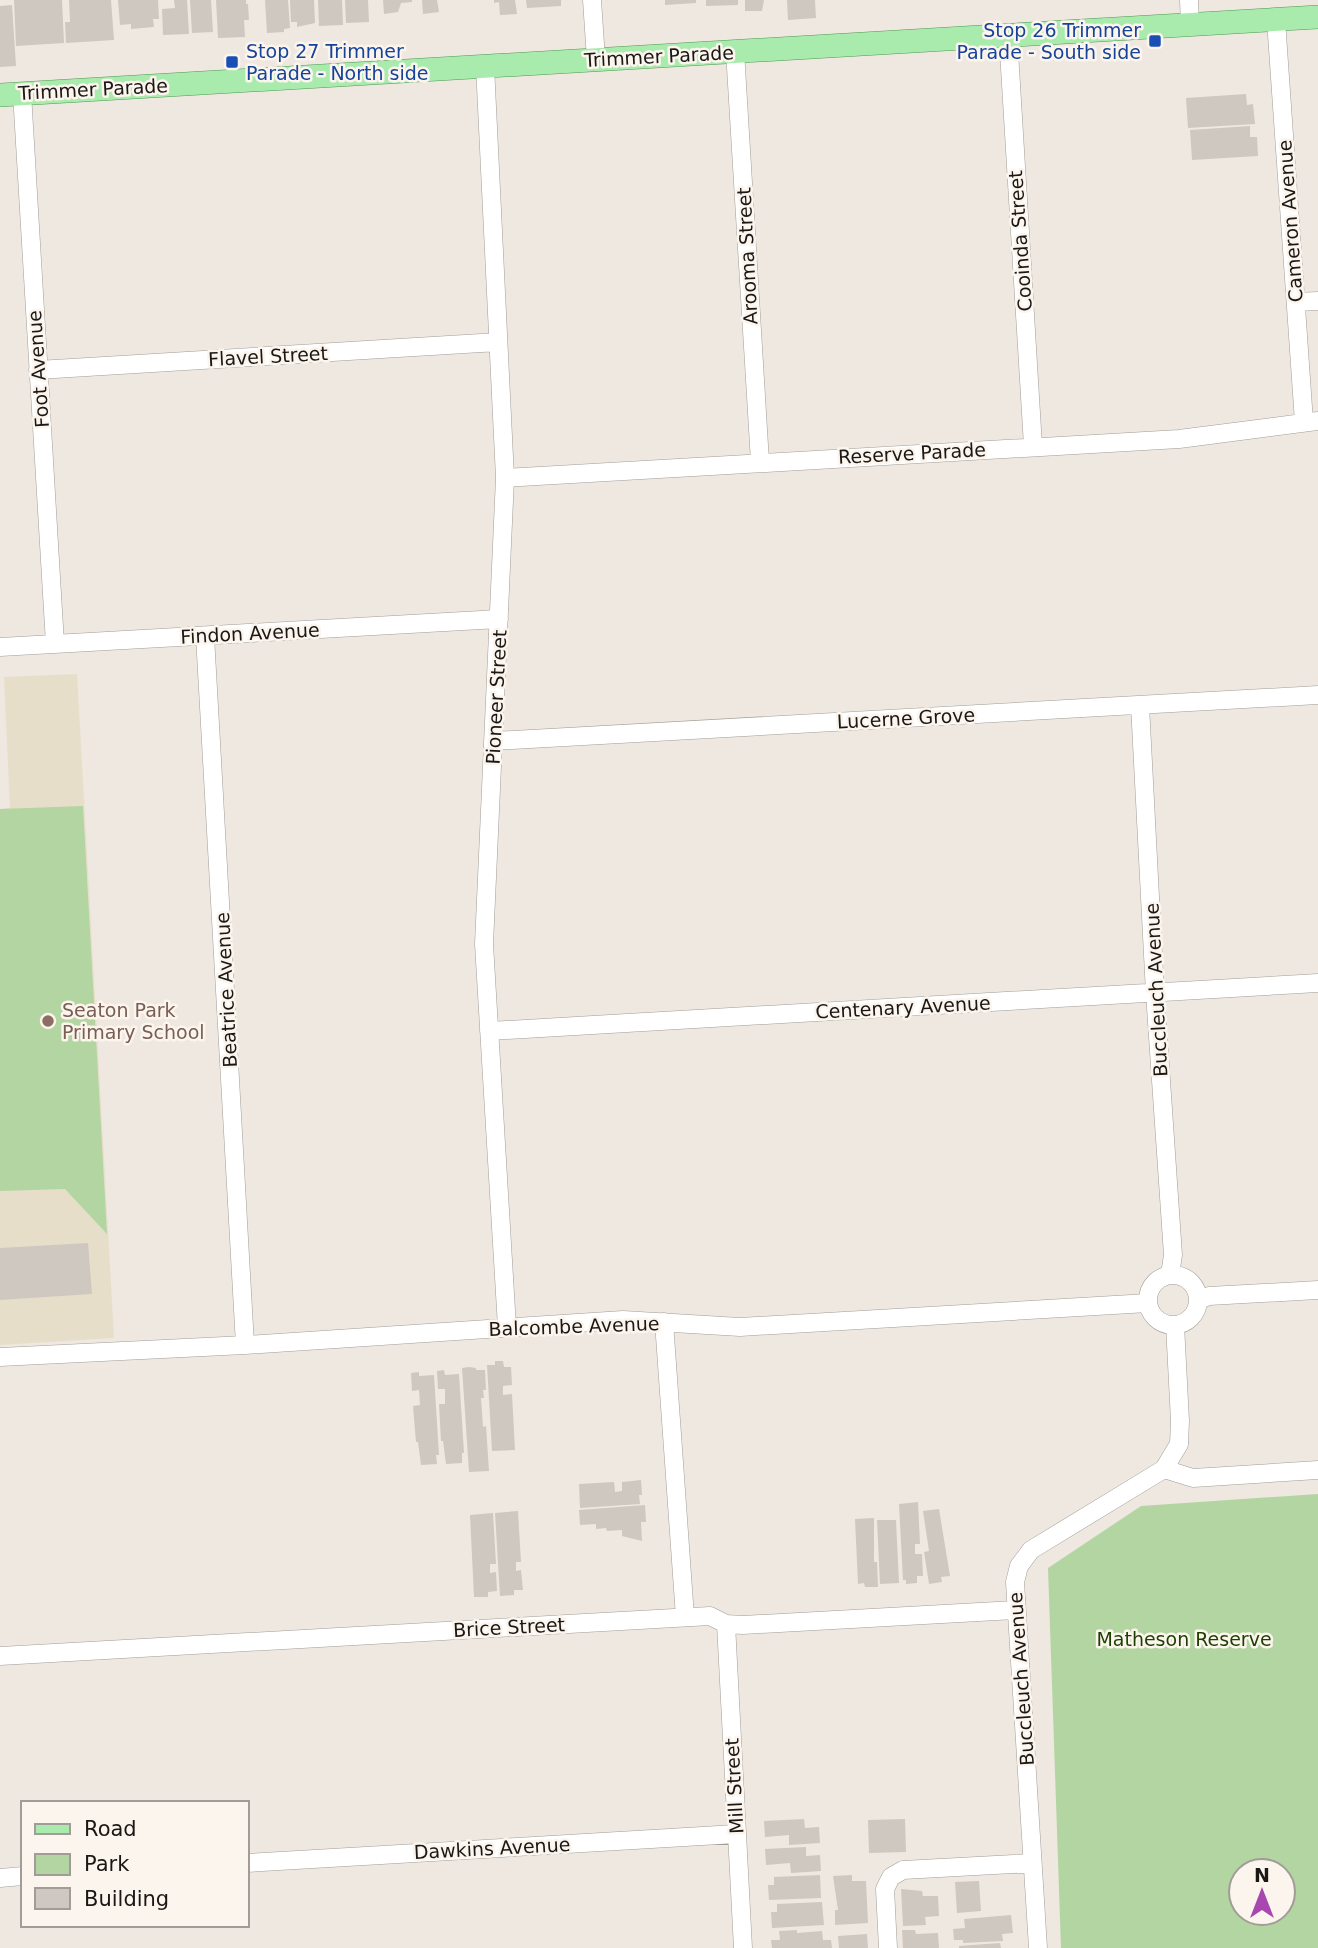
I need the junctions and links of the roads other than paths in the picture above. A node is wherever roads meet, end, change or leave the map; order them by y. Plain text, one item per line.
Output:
1 (592, 0) edge
2 (1189, 0) edge
3 (1318, 17) edge
4 (1276, 20) junction
5 (1190, 25) junction
6 (1008, 35) junction
7 (735, 51) junction
8 (596, 59) junction
9 (485, 66) junction
10 (11, 94) edge
11 (1318, 301) edge
12 (1296, 302) junction
13 (498, 342) junction
14 (38, 370) junction
15 (1311, 421) edge
16 (1033, 446) junction
17 (760, 462) junction
18 (505, 478) junction
19 (499, 619) junction
20 (205, 636) junction
21 (55, 644) junction
22 (0, 647) edge
23 (1318, 695) edge
24 (1140, 705) junction
25 (493, 741) junction
26 (1318, 983) edge
27 (1155, 993) junction
28 (489, 1031) junction
29 (1170, 1275) junction
30 (1318, 1290) edge
31 (1199, 1300) junction
32 (1149, 1303) junction
33 (664, 1322) junction
34 (1175, 1325) junction
35 (507, 1327) junction
36 (245, 1345) junction
37 (0, 1357) edge
38 (1164, 1469) junction
39 (1318, 1470) edge
40 (1015, 1610) junction
41 (685, 1617) junction
42 (726, 1624) junction
43 (0, 1656) edge
44 (736, 1833) junction
45 (248, 1863) edge
46 (1032, 1863) junction
47 (21, 1876) edge
48 (0, 1878) edge
49 (743, 1948) edge
50 (888, 1948) edge
51 (1038, 1948) edge

1 - 8 street
2 - 5 street
3 - 4 main road, Trimmer Parade
4 - 5 main road, Trimmer Parade
4 - 12 street, Cameron Avenue
5 - 6 main road, Trimmer Parade
6 - 7 main road, Trimmer Parade
6 - 16 street, Cooinda Street
7 - 8 main road, Trimmer Parade
7 - 17 street, Arooma Street
8 - 9 main road, Trimmer Parade
9 - 10 main road, Trimmer Parade
9 - 13 street, Pioneer Street
10 - 14 street, Foot Avenue
11 - 12 street
12 - 15 street, Cameron Avenue
13 - 14 street, Flavel Street
13 - 18 street, Pioneer Street
14 - 21 street, Foot Avenue
15 - 16 street, Reserve Parade
16 - 17 street, Reserve Parade
17 - 18 street, Reserve Parade
18 - 19 street, Pioneer Street
19 - 20 street, Findon Avenue
19 - 25 street, Pioneer Street
20 - 21 street, Findon Avenue
20 - 36 street, Beatrice Avenue
21 - 22 street, Findon Avenue
23 - 24 street, Lucerne Grove
24 - 25 street, Lucerne Grove
24 - 27 street, Buccleuch Avenue
25 - 28 street, Pioneer Street
26 - 27 street, Centenary Avenue
27 - 28 street, Centenary Avenue
27 - 29 street, Buccleuch Avenue
28 - 35 street, Pioneer Street
29 - 31 street
29 - 32 street
30 - 31 street
31 - 34 street
32 - 33 street, Balcombe Avenue
32 - 34 street
33 - 35 street, Balcombe Avenue
33 - 41 street
34 - 38 street
35 - 36 street, Balcombe Avenue
36 - 37 street, Balcombe Avenue
38 - 39 street
38 - 40 street, Buccleuch Avenue
40 - 42 street, Brice Street
40 - 46 street, Buccleuch Avenue
41 - 42 street, Brice Street
41 - 43 street, Brice Street
42 - 44 street, Mill Street
44 - 45 street, Dawkins Avenue
44 - 49 street, Mill Street
46 - 50 street
46 - 51 street, Buccleuch Avenue
47 - 48 street

